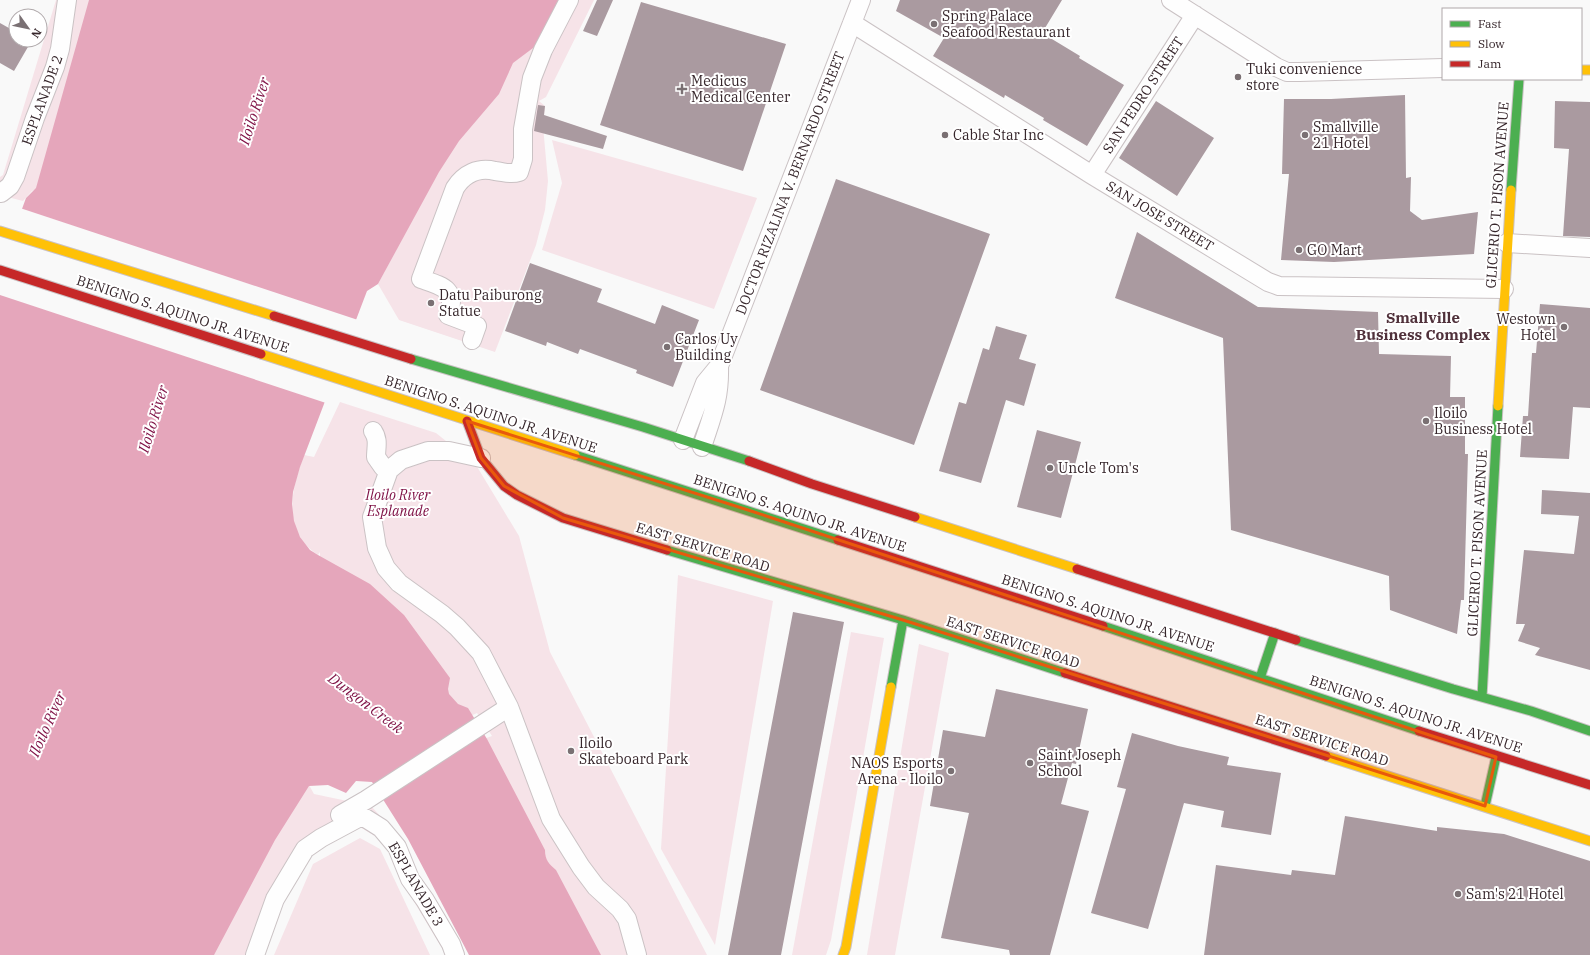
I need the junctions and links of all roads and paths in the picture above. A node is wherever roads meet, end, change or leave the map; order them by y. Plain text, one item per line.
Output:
1 (67, 0) edge
2 (569, 0) edge
3 (861, 0) edge
4 (1170, 0) edge
5 (1195, 15) junction
6 (852, 22) junction
7 (1442, 68) edge
8 (1519, 80) edge
9 (1092, 175) junction
10 (1, 193) edge
11 (0, 231) edge
12 (1507, 243) junction
13 (1590, 248) edge
14 (0, 270) edge
15 (1504, 289) junction
16 (472, 340) dead end
17 (719, 366) junction
18 (467, 421) junction
19 (373, 431) dead end
20 (683, 440) junction
21 (702, 446) junction
22 (481, 458) junction
23 (389, 470) junction
24 (903, 620) junction
25 (1275, 633) junction
26 (1260, 678) junction
27 (1482, 697) junction
28 (509, 707) junction
29 (1590, 731) edge
30 (1496, 757) junction
31 (1590, 785) edge
32 (1485, 806) junction
33 (321, 838) junction
34 (1590, 841) edge
35 (255, 955) edge
36 (455, 955) edge
37 (637, 955) edge
38 (843, 955) edge

1 - 10 street, ESPLANADE 2
2 - 16 street
3 - 6 street, DOCTOR RIZALINA V. BERNARDO STREET
4 - 5 street
5 - 7 street
5 - 9 street, SAN PEDRO STREET
6 - 9 street, SAN JOSE STREET
6 - 17 street, DOCTOR RIZALINA V. BERNARDO STREET
8 - 12 main road, GLICERIO T. PISON AVENUE
9 - 15 street, SAN JOSE STREET
11 - 20 main road, BENIGNO S. AQUINO JR. AVENUE
12 - 13 street
12 - 15 main road, GLICERIO T. PISON AVENUE
14 - 18 main road, BENIGNO S. AQUINO JR. AVENUE
15 - 27 main road, GLICERIO T. PISON AVENUE
17 - 20 street, DOCTOR RIZALINA V. BERNARDO STREET
17 - 21 street, DOCTOR RIZALINA V. BERNARDO STREET
18 - 22 main road, EAST SERVICE ROAD
18 - 26 main road, BENIGNO S. AQUINO JR. AVENUE
19 - 23 street
20 - 21 main road, BENIGNO S. AQUINO JR. AVENUE
21 - 25 main road, BENIGNO S. AQUINO JR. AVENUE
22 - 23 street
22 - 24 main road, EAST SERVICE ROAD
23 - 28 street
24 - 32 main road, EAST SERVICE ROAD
24 - 38 main road
25 - 26 main road
25 - 27 main road, BENIGNO S. AQUINO JR. AVENUE
26 - 30 main road, BENIGNO S. AQUINO JR. AVENUE
27 - 29 main road, BENIGNO S. AQUINO JR. AVENUE
28 - 33 street
28 - 37 street
30 - 31 main road, BENIGNO S. AQUINO JR. AVENUE
30 - 32 main road
32 - 34 main road, EAST SERVICE ROAD
33 - 35 street, ESPLANADE 3
33 - 36 street, ESPLANADE 3

